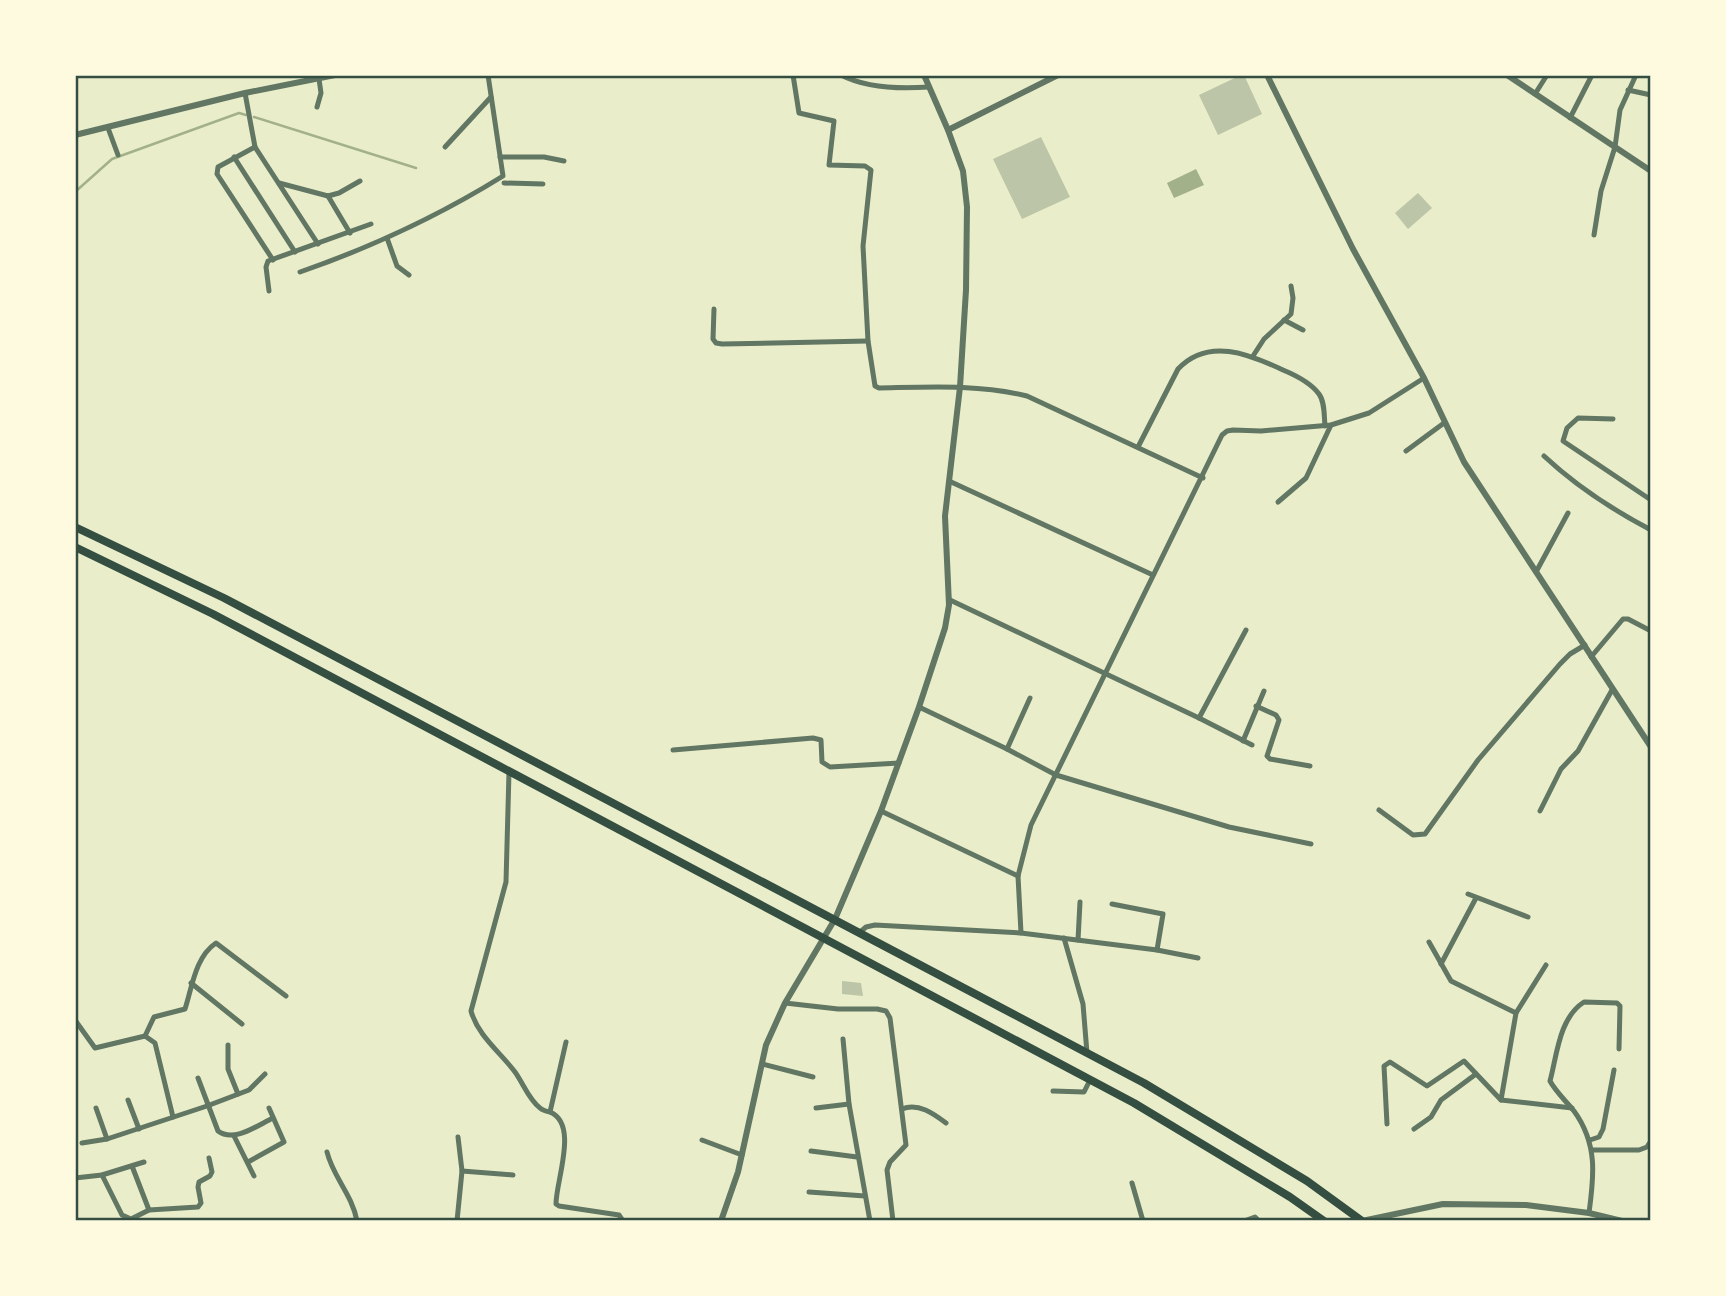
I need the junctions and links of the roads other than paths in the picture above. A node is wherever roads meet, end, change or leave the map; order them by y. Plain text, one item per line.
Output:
1 (335, 75) edge
2 (488, 75) edge
3 (793, 75) edge
4 (841, 75) edge
5 (924, 75) edge
6 (1038, 75) edge
7 (1058, 75) edge
8 (1267, 75) edge
9 (1507, 75) edge
10 (1547, 75) edge
11 (1592, 75) edge
12 (1636, 75) edge
13 (1518, 78) edge
14 (319, 79) junction
15 (1041, 83) junction
16 (929, 88) junction
17 (1628, 90) junction
18 (245, 93) junction
19 (1535, 94) junction
20 (1651, 95) edge
21 (491, 97) junction
22 (317, 107) dead end
23 (1570, 118) junction
24 (108, 128) junction
25 (948, 130) junction
26 (75, 135) edge
27 (255, 147) junction
28 (445, 147) dead end
29 (1615, 147) junction
30 (118, 155) dead end
31 (234, 157) junction
32 (500, 158) junction
33 (564, 161) dead end
34 (1651, 172) edge
35 (360, 181) dead end
36 (279, 183) junction
37 (504, 183) dead end
38 (543, 184) dead end
39 (328, 196) junction
40 (371, 224) dead end
41 (350, 233) junction
42 (1594, 235) dead end
43 (387, 239) junction
44 (318, 244) junction
45 (295, 252) junction
46 (273, 260) junction
47 (300, 272) dead end
48 (410, 275) dead end
49 (1291, 286) dead end
50 (269, 291) dead end
51 (714, 309) dead end
52 (1284, 320) junction
53 (1303, 330) dead end
54 (868, 341) junction
55 (1253, 356) junction
56 (1424, 378) junction
57 (960, 387) junction
58 (1613, 419) dead end
59 (1444, 423) junction
60 (1328, 425) junction
61 (1138, 447) junction
62 (1406, 450) dead end
63 (1544, 456) dead end
64 (1203, 478) junction
65 (949, 481) junction
66 (1651, 500) edge
67 (1278, 502) dead end
68 (1568, 513) dead end
69 (75, 527) edge
70 (1651, 530) edge
71 (75, 547) edge
72 (1536, 572) junction
73 (1153, 575) junction
74 (950, 600) junction
75 (1246, 630) dead end
76 (1651, 631) edge
77 (1585, 645) junction
78 (1591, 657) junction
79 (1106, 673) junction
80 (1612, 690) junction
81 (1264, 691) dead end
82 (1030, 698) dead end
83 (1256, 706) junction
84 (919, 707) junction
85 (1199, 718) junction
86 (1243, 741) junction
87 (1252, 745) dead end
88 (1651, 747) edge
89 (1007, 749) junction
90 (673, 750) dead end
91 (899, 763) junction
92 (1310, 766) dead end
93 (509, 772) junction
94 (1056, 775) junction
95 (1379, 810) dead end
96 (881, 811) junction
97 (1540, 811) dead end
98 (1311, 844) dead end
99 (1018, 876) junction
100 (1468, 894) dead end
101 (1476, 898) junction
102 (1080, 902) dead end
103 (1112, 904) dead end
104 (1528, 917) dead end
105 (835, 919) junction
106 (859, 933) junction
107 (1021, 933) junction
108 (824, 938) junction
109 (1064, 938) junction
110 (1078, 940) junction
111 (1429, 942) dead end
112 (1157, 950) junction
113 (1198, 958) dead end
114 (1441, 964) junction
115 (1546, 965) dead end
116 (191, 983) junction
117 (286, 996) dead end
118 (785, 1003) junction
119 (1516, 1013) junction
120 (75, 1020) edge
121 (242, 1024) dead end
122 (145, 1036) junction
123 (843, 1039) dead end
124 (566, 1042) dead end
125 (228, 1045) dead end
126 (1619, 1049) dead end
127 (1087, 1053) junction
128 (762, 1064) junction
129 (1614, 1070) dead end
130 (265, 1074) dead end
131 (1476, 1074) junction
132 (813, 1077) dead end
133 (198, 1078) dead end
134 (1090, 1080) junction
135 (1053, 1091) dead end
136 (238, 1094) junction
137 (128, 1100) dead end
138 (1501, 1100) junction
139 (849, 1104) junction
140 (207, 1106) junction
141 (96, 1108) dead end
142 (269, 1108) dead end
143 (816, 1108) dead end
144 (1572, 1108) junction
145 (902, 1109) junction
146 (550, 1112) junction
147 (173, 1118) junction
148 (273, 1118) junction
149 (946, 1123) dead end
150 (1387, 1124) dead end
151 (139, 1129) junction
152 (1414, 1129) dead end
153 (234, 1136) junction
154 (458, 1137) dead end
155 (107, 1139) junction
156 (702, 1140) dead end
157 (1590, 1140) junction
158 (1651, 1141) edge
159 (82, 1143) dead end
160 (1593, 1150) junction
161 (811, 1151) dead end
162 (327, 1152) dead end
163 (742, 1155) junction
164 (857, 1157) junction
165 (209, 1158) dead end
166 (144, 1161) dead end
167 (248, 1163) junction
168 (132, 1166) junction
169 (462, 1171) junction
170 (102, 1175) junction
171 (513, 1175) dead end
172 (254, 1176) dead end
173 (75, 1178) edge
174 (1132, 1183) dead end
175 (809, 1192) dead end
176 (865, 1196) junction
177 (149, 1210) junction
178 (1589, 1213) junction
179 (357, 1221) edge
180 (457, 1221) edge
181 (623, 1221) edge
182 (721, 1221) edge
183 (870, 1221) edge
184 (893, 1221) edge
185 (1143, 1221) edge
186 (1244, 1221) edge
187 (1259, 1221) edge
188 (1324, 1221) edge
189 (1362, 1221) edge
190 (1622, 1221) edge

1 - 14 street
2 - 21 street
3 - 54 street
4 - 16 street
5 - 16 street
6 - 15 street
7 - 15 street
8 - 56 street
9 - 13 street
10 - 19 street
11 - 23 street
12 - 17 street
13 - 19 street
14 - 18 street
14 - 22 street
15 - 25 street
16 - 25 street
17 - 20 street
17 - 29 street
18 - 24 street
18 - 27 street
19 - 23 street
21 - 28 street
21 - 32 street
23 - 29 street
24 - 26 street
24 - 30 street
25 - 57 street
27 - 31 street
27 - 36 street
29 - 34 street
29 - 42 street
31 - 45 street
31 - 46 street
32 - 33 street
32 - 43 street
35 - 39 street
36 - 39 street
36 - 44 street
37 - 38 street
39 - 41 street
40 - 41 street
41 - 44 street
43 - 47 street
43 - 48 street
44 - 45 street
45 - 46 street
46 - 50 street
49 - 52 street
51 - 54 street
52 - 53 street
52 - 55 street
54 - 57 street
55 - 60 street
55 - 61 street
56 - 59 street
56 - 60 street
57 - 61 street
57 - 65 street
58 - 66 street
59 - 62 street
59 - 72 street
60 - 64 street
60 - 67 street
61 - 64 street
63 - 70 street
64 - 73 street
65 - 73 street
65 - 74 street
68 - 72 street
69 - 105 highway
71 - 93 highway
72 - 77 street
73 - 79 street
74 - 79 street
74 - 84 street
75 - 85 street
76 - 78 street
77 - 78 street
77 - 95 street
78 - 80 street
79 - 85 street
79 - 94 street
80 - 88 street
80 - 97 street
81 - 83 street
82 - 89 street
83 - 86 street
83 - 92 street
84 - 89 street
84 - 91 street
85 - 86 street
86 - 87 street
89 - 94 street
90 - 91 street
91 - 96 street
93 - 108 highway
93 - 146 street
94 - 98 street
94 - 99 street
96 - 99 street
96 - 105 street
99 - 107 street
100 - 101 street
101 - 104 street
101 - 114 street
102 - 110 street
103 - 112 street
105 - 106 highway
105 - 108 street
106 - 107 street
106 - 127 highway
107 - 109 street
108 - 118 street
108 - 134 highway
109 - 110 street
109 - 127 street
110 - 112 street
111 - 114 street
112 - 113 street
114 - 119 street
115 - 119 street
116 - 117 street
116 - 121 street
116 - 122 street
118 - 128 street
118 - 145 street
119 - 138 street
120 - 122 street
122 - 147 street
123 - 139 street
124 - 146 street
125 - 136 street
126 - 144 street
127 - 189 highway
128 - 132 street
128 - 163 street
129 - 157 street
130 - 136 street
131 - 138 street
131 - 150 street
131 - 152 street
133 - 140 street
134 - 135 street
134 - 188 highway
136 - 140 street
137 - 151 street
138 - 144 street
139 - 143 street
139 - 164 street
140 - 147 street
140 - 153 street
141 - 155 street
142 - 148 street
144 - 157 street
145 - 149 street
145 - 184 street
146 - 181 street
147 - 151 street
148 - 153 street
148 - 167 street
151 - 155 street
153 - 167 street
154 - 169 street
155 - 159 street
156 - 163 street
157 - 160 street
158 - 160 street
160 - 178 street
161 - 164 street
162 - 179 street
163 - 182 street
164 - 176 street
165 - 177 street
166 - 168 street
167 - 172 street
168 - 170 street
168 - 177 street
169 - 171 street
169 - 180 street
170 - 173 street
170 - 177 street
174 - 185 street
175 - 176 street
176 - 183 street
178 - 189 street
178 - 190 street
186 - 187 street

